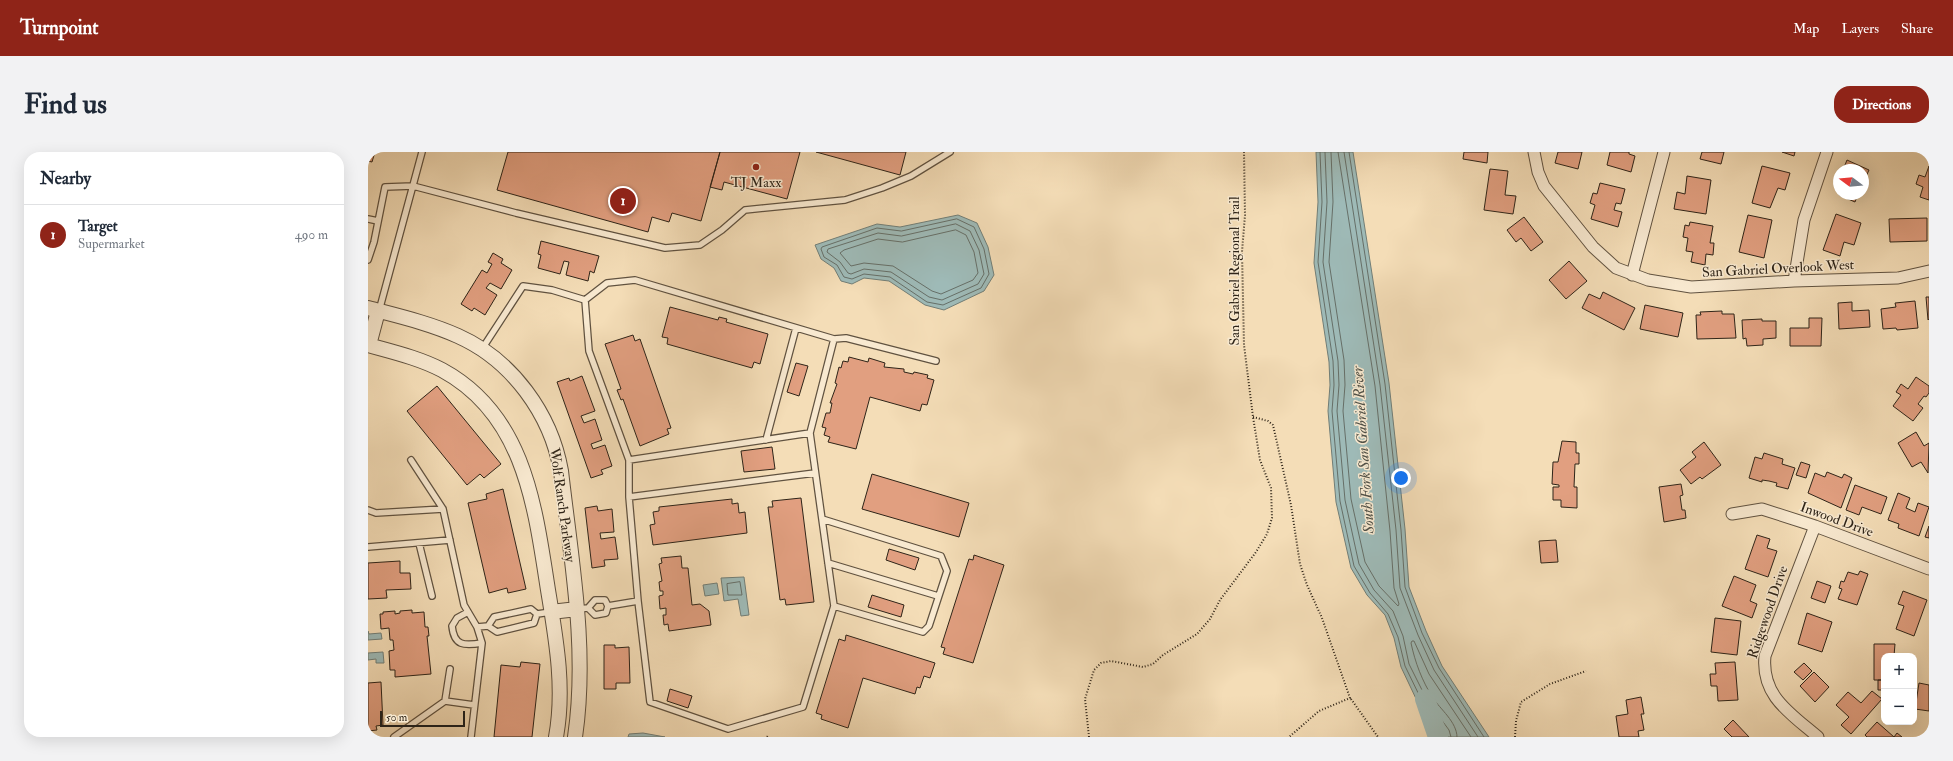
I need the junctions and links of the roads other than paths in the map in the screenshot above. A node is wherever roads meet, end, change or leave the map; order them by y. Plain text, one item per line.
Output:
1 (422, 152) edge
2 (950, 152) edge
3 (1534, 152) edge
4 (1664, 152) edge
5 (1827, 152) edge
6 (413, 186) junction
7 (368, 219) edge
8 (378, 221) junction
9 (368, 260) edge
10 (1929, 271) edge
11 (1631, 274) junction
12 (1794, 280) junction
13 (585, 300) junction
14 (373, 310) edge
15 (796, 328) junction
16 (834, 339) junction
17 (368, 346) edge
18 (482, 349) junction
19 (936, 361) dead end
20 (810, 433) junction
21 (766, 440) junction
22 (411, 460) dead end
23 (629, 460) junction
24 (815, 473) junction
25 (629, 497) junction
26 (443, 509) junction
27 (368, 510) edge
28 (1732, 514) dead end
29 (822, 519) junction
30 (1815, 526) junction
31 (450, 540) junction
32 (419, 543) junction
33 (368, 547) edge
34 (828, 563) junction
35 (1929, 568) edge
36 (432, 596) dead end
37 (938, 596) junction
38 (638, 602) junction
39 (608, 606) junction
40 (834, 606) junction
41 (582, 609) junction
42 (468, 612) junction
43 (551, 612) junction
44 (537, 614) junction
45 (488, 626) junction
46 (477, 627) junction
47 (482, 643) junction
48 (450, 669) dead end
49 (445, 701) junction
50 (474, 705) junction
51 (394, 737) edge
52 (471, 737) edge
53 (556, 737) edge
54 (575, 737) edge
55 (1818, 737) edge

1 - 6 lane
2 - 6 lane
3 - 11 street, San Gabriel Overlook West
4 - 11 street
5 - 12 street
6 - 8 lane
6 - 14 lane
7 - 8 lane
8 - 9 lane
10 - 12 street, San Gabriel Overlook West
11 - 12 street, San Gabriel Overlook West
13 - 15 lane
13 - 18 lane
13 - 23 lane
14 - 17 street
14 - 18 street, Wolf Ranch Parkway
15 - 16 lane
15 - 21 lane
16 - 19 lane
16 - 20 lane
17 - 43 street, Wolf Ranch Parkway
18 - 41 street, Wolf Ranch Parkway
20 - 21 lane
20 - 24 lane
21 - 23 lane
22 - 26 lane
23 - 25 lane
24 - 25 lane
24 - 29 lane
25 - 38 lane
26 - 27 lane
26 - 31 lane
28 - 30 street, Inwood Drive
29 - 34 lane
29 - 37 lane
30 - 35 street, Inwood Drive
30 - 55 street, Ridgewood Drive
31 - 32 lane
31 - 42 lane
32 - 33 lane
32 - 36 lane
34 - 37 lane
34 - 40 lane
37 - 40 lane
38 - 39 lane
38 - 40 lane
39 - 41 lane
39 - 41 lane
41 - 43 street
41 - 54 street, Wolf Ranch Parkway
42 - 46 lane
42 - 47 lane
43 - 44 lane
43 - 53 street, Wolf Ranch Parkway
44 - 45 lane
44 - 45 lane
45 - 46 lane
46 - 47 lane
47 - 50 lane
48 - 49 lane
49 - 50 lane
49 - 51 lane
50 - 52 lane

